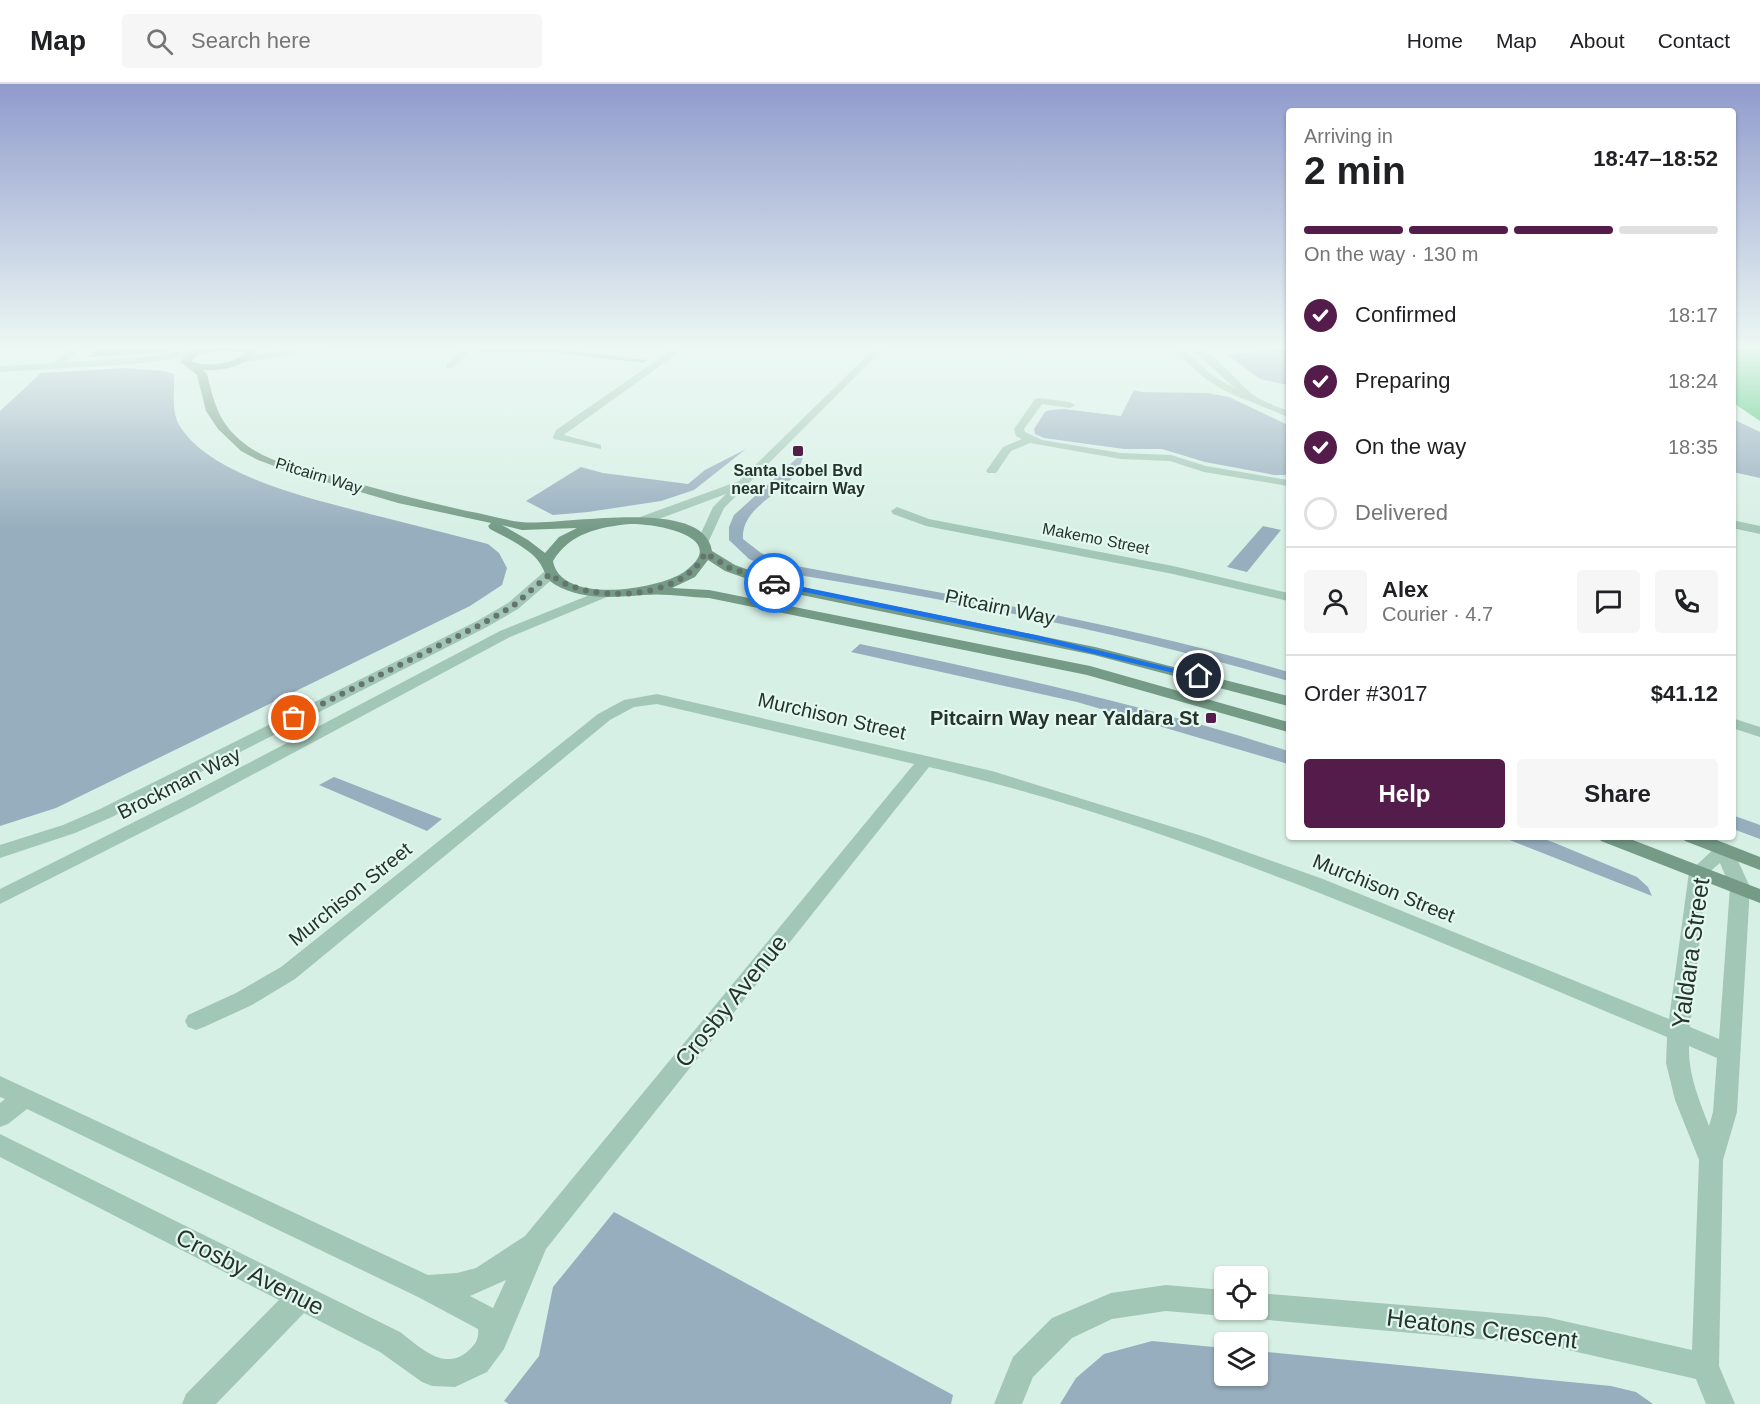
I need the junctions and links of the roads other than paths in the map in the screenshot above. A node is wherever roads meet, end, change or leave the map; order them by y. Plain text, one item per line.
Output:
1 (209, 407) edge
2 (596, 407) edge
3 (821, 407) edge
4 (1035, 407) edge
5 (1272, 407) edge
6 (1286, 413) edge
7 (1028, 440) junction
8 (597, 447) dead end
9 (992, 471) dead end
10 (747, 480) junction
11 (1286, 483) edge
12 (897, 511) dead end
13 (471, 516) junction
14 (644, 520) junction
15 (607, 524) junction
16 (1736, 525) edge
17 (1760, 530) edge
18 (704, 548) junction
19 (548, 568) junction
20 (646, 591) junction
21 (602, 594) junction
22 (1286, 597) edge
23 (1286, 700) edge
24 (1736, 724) edge
25 (1286, 726) edge
26 (1760, 732) edge
27 (925, 761) junction
28 (1615, 840) edge
29 (1699, 840) edge
30 (1724, 850) junction
31 (0, 852) edge
32 (1760, 864) edge
33 (1698, 872) junction
34 (1740, 887) junction
35 (1760, 896) edge
36 (0, 897) edge
37 (196, 1021) dead end
38 (1678, 1032) junction
39 (1729, 1053) junction
40 (0, 1086) edge
41 (24, 1098) junction
42 (0, 1117) edge
43 (0, 1145) edge
44 (1711, 1160) junction
45 (536, 1241) junction
46 (427, 1288) junction
47 (300, 1298) junction
48 (1214, 1302) edge
49 (1268, 1307) edge
50 (492, 1344) junction
51 (1705, 1367) junction
52 (196, 1404) edge
53 (1008, 1404) edge
54 (1721, 1404) edge

1 - 13 main road, Pitcairn Way
2 - 8 street
3 - 10 street
4 - 7 street
5 - 6 street
7 - 9 street
7 - 11 street
10 - 14 street
10 - 18 street
12 - 22 street, Makemo Street
13 - 15 main road, Pitcairn Way
13 - 19 main road, Pitcairn Way
14 - 15 main road, Pitcairn Way
14 - 18 main road, Pitcairn Way
15 - 19 main road
16 - 17 street
18 - 20 main road
18 - 23 main road, Pitcairn Way
19 - 21 main road, Pitcairn Way
19 - 31 street, Brockman Way
20 - 21 main road, Pitcairn Way
20 - 25 main road
21 - 36 street, Brockman Way
24 - 26 street
27 - 37 street, Murchison Street
27 - 38 street, Murchison Street
27 - 45 street, Crosby Avenue
28 - 33 main road
29 - 30 main road
30 - 32 main road
30 - 33 street, Yaldara Street
30 - 34 street, Yaldara Street
33 - 34 main road
33 - 38 street, Yaldara Street
34 - 35 main road
34 - 39 street, Yaldara Street
38 - 39 street, Murchison Street
38 - 44 street, Yaldara Street
39 - 44 street, Yaldara Street
40 - 41 street, Crosby Avenue
41 - 42 street
41 - 46 street, Crosby Avenue
43 - 47 street, Crosby Avenue
44 - 51 street, Yaldara Street
45 - 46 street, Crosby Avenue
45 - 50 street, Crosby Avenue
46 - 50 street, Crosby Avenue
47 - 50 street, Crosby Avenue
47 - 52 street
48 - 53 street
49 - 51 street, Heatons Crescent
51 - 54 street, Yaldara Street

